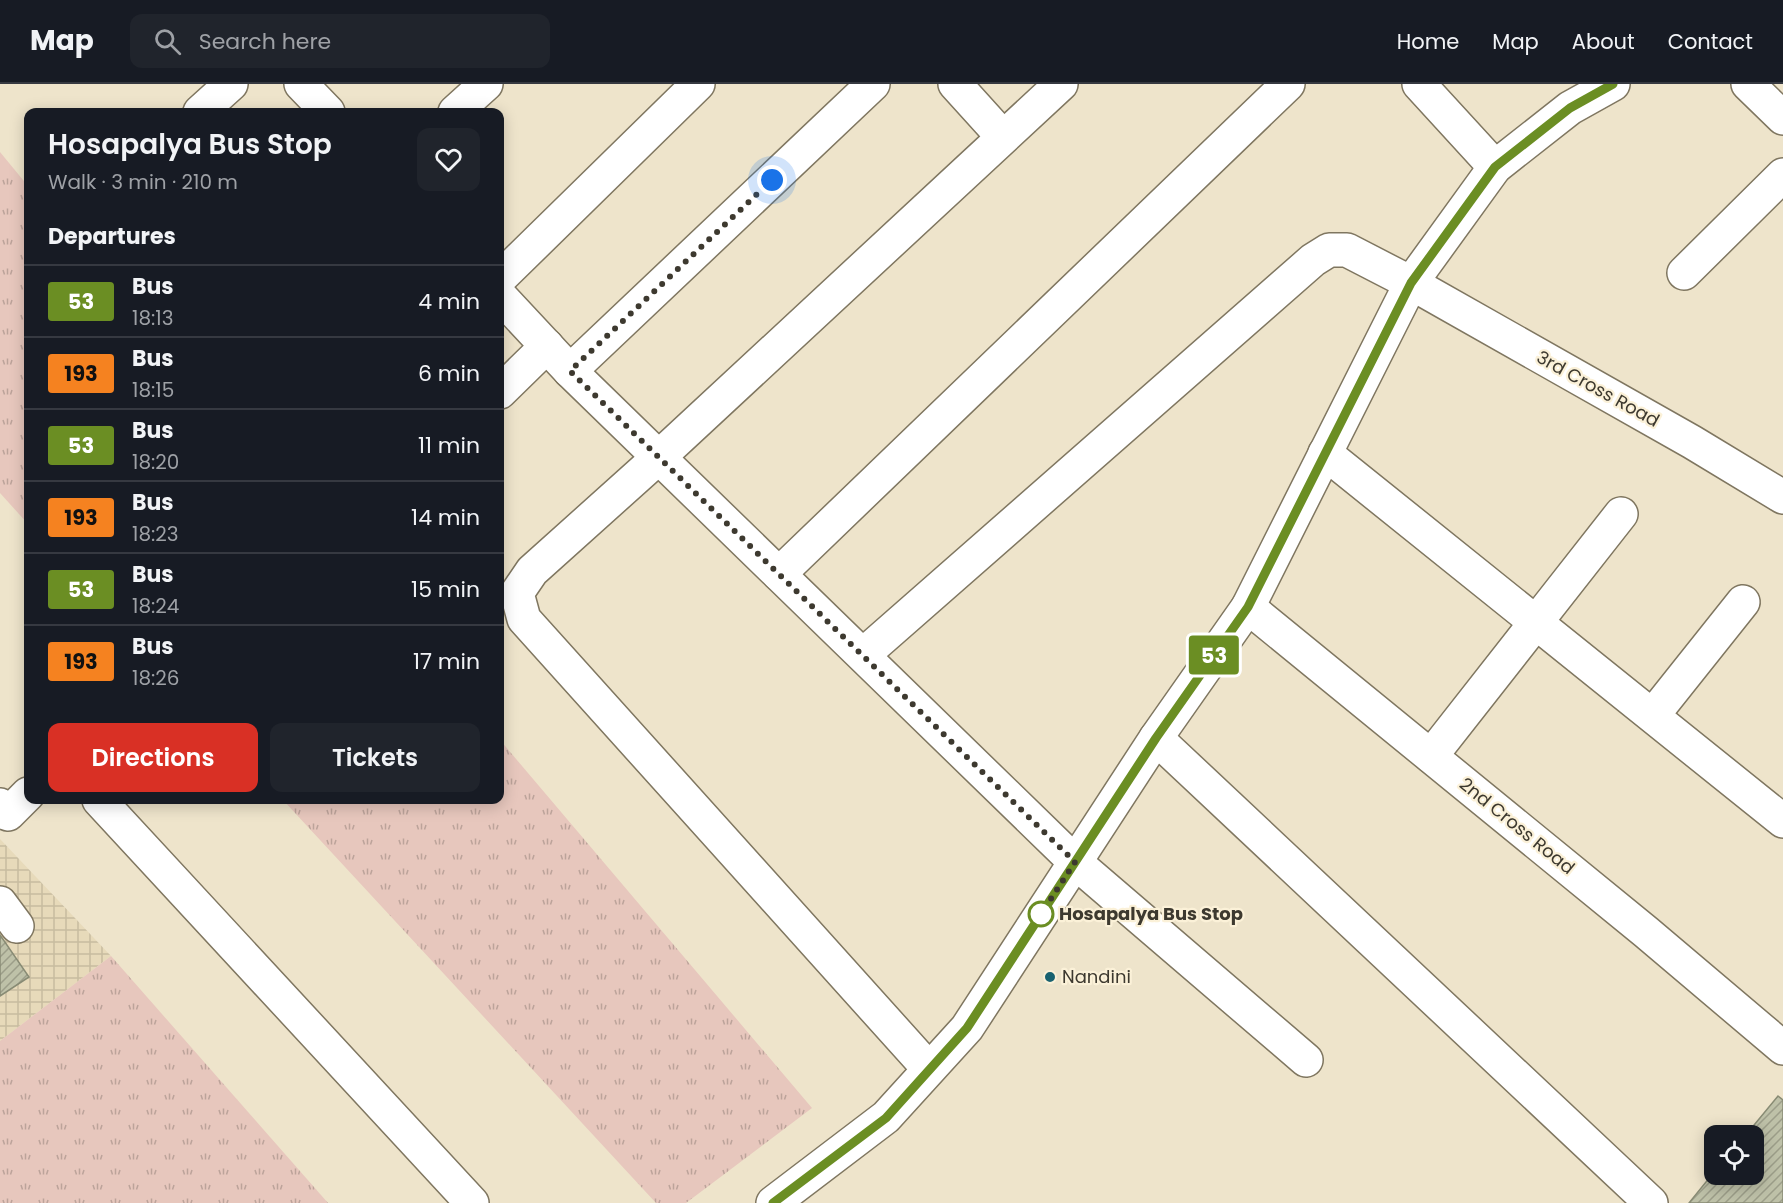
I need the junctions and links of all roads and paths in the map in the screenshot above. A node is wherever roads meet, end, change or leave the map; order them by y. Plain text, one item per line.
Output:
1 (231, 84) edge
2 (302, 84) edge
3 (486, 84) edge
4 (698, 84) edge
5 (873, 84) edge
6 (955, 84) edge
7 (1061, 84) edge
8 (1288, 84) edge
9 (1419, 84) edge
10 (1613, 84) edge
11 (1748, 84) edge
12 (204, 108) edge
13 (324, 108) edge
14 (459, 108) edge
15 (1783, 118) edge
16 (1003, 137) junction
17 (1495, 167) junction
18 (1783, 175) edge
19 (1684, 273) dead end
20 (504, 274) edge
21 (1411, 283) junction
22 (504, 300) edge
23 (547, 346) junction
24 (570, 371) junction
25 (504, 388) edge
26 (1325, 453) junction
27 (659, 457) junction
28 (1783, 497) edge
29 (1621, 514) dead end
30 (779, 574) junction
31 (1743, 602) dead end
32 (1248, 607) junction
33 (1537, 622) junction
34 (863, 655) junction
35 (1653, 716) junction
36 (1156, 738) junction
37 (1431, 756) junction
38 (24, 798) edge
39 (103, 804) edge
40 (0, 805) edge
41 (1781, 816) edge
42 (1075, 862) junction
43 (1783, 1047) edge
44 (1306, 1060) dead end
45 (929, 1069) junction
46 (472, 1203) edge
47 (773, 1203) edge
48 (1651, 1203) edge

1 - 12 street
2 - 13 street
3 - 14 street
4 - 20 street
5 - 24 street
6 - 16 street
7 - 16 street
8 - 30 street
9 - 17 street
10 - 17 street
11 - 15 street
16 - 27 street
17 - 21 street
18 - 19 street
21 - 26 street
21 - 28 street, 3rd Cross Road
21 - 34 street, 3rd Cross Road
22 - 23 street
23 - 24 street
23 - 25 street
24 - 27 street
26 - 32 street
26 - 33 street
27 - 30 street
27 - 45 street
29 - 33 street
30 - 34 street
31 - 35 street
32 - 36 street
32 - 37 street, 2nd Cross Road
33 - 35 street
33 - 37 street
34 - 42 street
35 - 41 street
36 - 42 street
36 - 48 street
37 - 43 street, 2nd Cross Road
38 - 40 street
39 - 46 street
42 - 44 street
42 - 45 street
45 - 47 street

